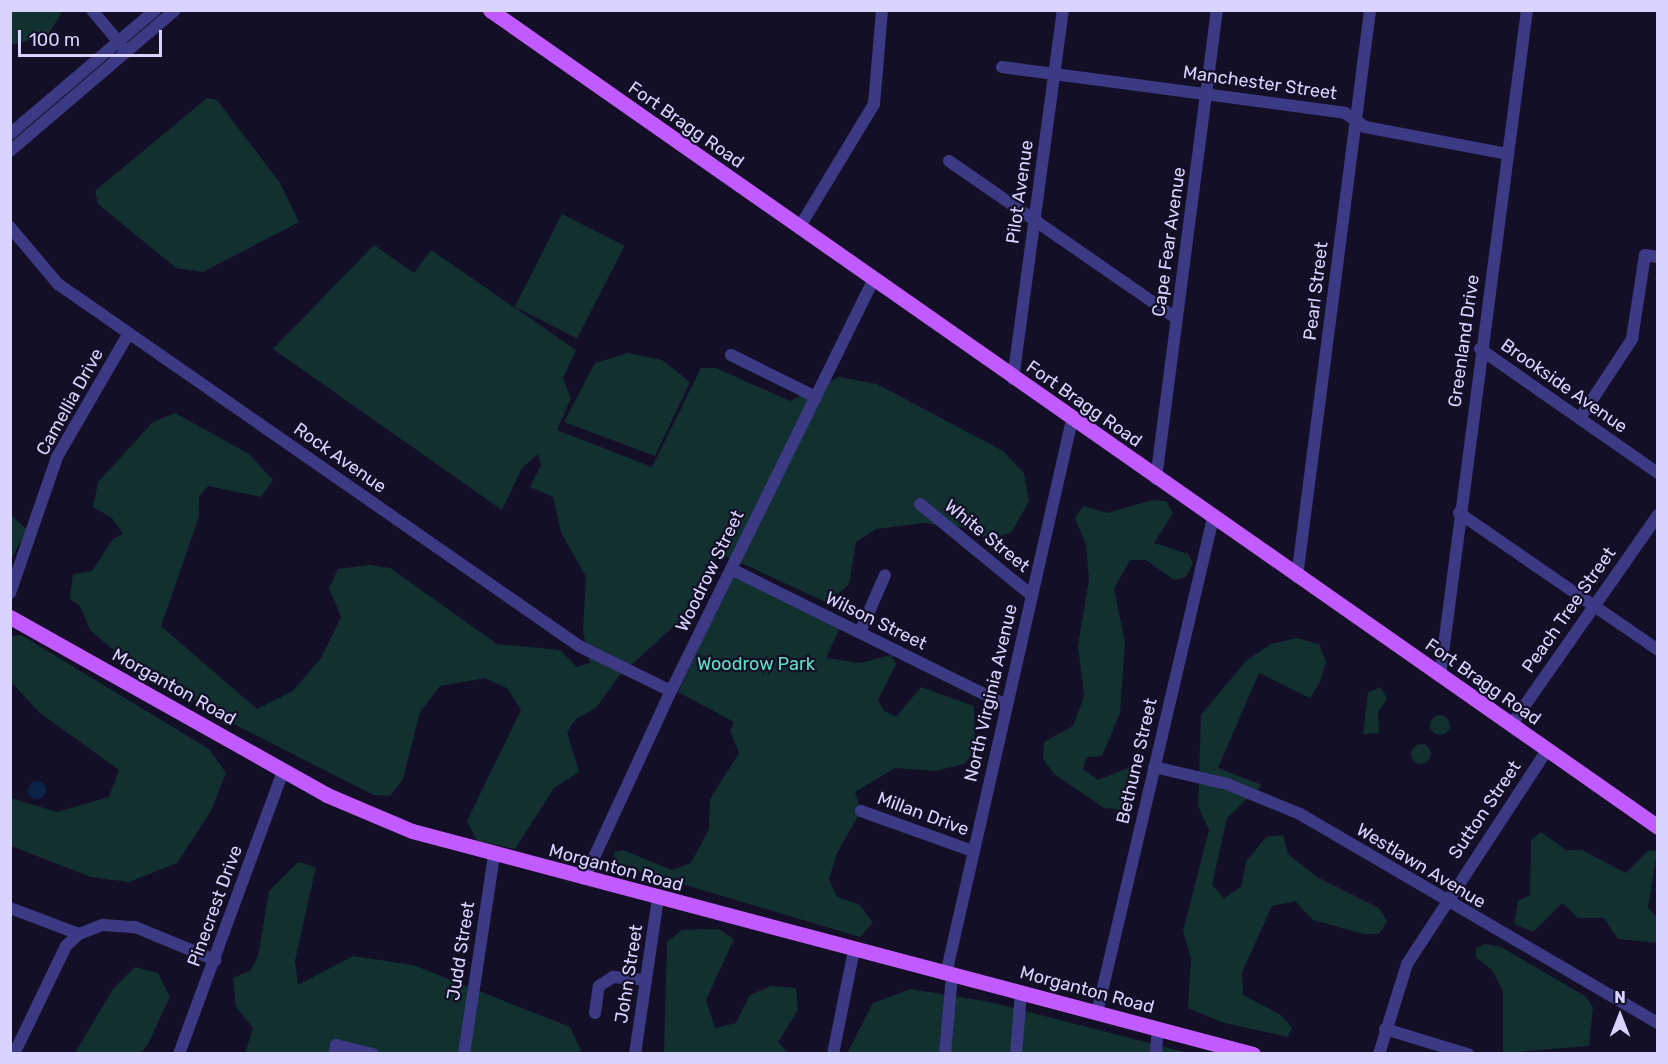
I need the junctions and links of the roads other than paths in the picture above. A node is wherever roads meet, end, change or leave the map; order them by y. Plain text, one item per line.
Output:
1 (92, 10) edge
2 (154, 10) edge
3 (175, 10) edge
4 (490, 10) edge
5 (882, 10) edge
6 (1063, 10) edge
7 (1217, 10) edge
8 (1370, 10) edge
9 (1527, 10) edge
10 (118, 42) junction
11 (127, 52) junction
12 (1002, 67) dead end
13 (1054, 74) junction
14 (1206, 94) junction
15 (1356, 121) junction
16 (10, 134) edge
17 (10, 152) edge
18 (1508, 154) junction
19 (949, 160) dead end
20 (1034, 220) junction
21 (10, 227) edge
22 (799, 228) junction
23 (1658, 257) edge
24 (873, 280) junction
25 (1177, 318) junction
26 (129, 333) junction
27 (1480, 349) junction
28 (731, 355) dead end
29 (1013, 379) junction
30 (816, 397) junction
31 (1580, 418) junction
32 (1072, 420) junction
33 (1658, 473) edge
34 (1156, 478) junction
35 (920, 504) dead end
36 (1459, 513) junction
37 (1658, 515) edge
38 (1213, 518) junction
39 (731, 569) junction
40 (885, 575) dead end
41 (1297, 577) junction
42 (10, 593) edge
43 (1031, 596) junction
44 (1594, 606) junction
45 (10, 617) edge
46 (860, 632) junction
47 (1658, 650) edge
48 (1440, 676) junction
49 (670, 691) junction
50 (1006, 705) junction
51 (1511, 725) junction
52 (1547, 750) junction
53 (1154, 767) junction
54 (283, 771) junction
55 (861, 811) dead end
56 (1658, 827) edge
57 (973, 851) junction
58 (494, 855) junction
59 (584, 879) junction
60 (658, 899) junction
61 (1445, 902) junction
62 (10, 908) edge
63 (80, 934) junction
64 (854, 950) junction
65 (215, 960) junction
66 (949, 975) junction
67 (646, 980) junction
68 (1021, 993) junction
69 (1097, 1012) junction
70 (595, 1013) dead end
71 (1658, 1023) edge
72 (1158, 1029) junction
73 (1386, 1029) junction
74 (335, 1049) edge
75 (14, 1053) edge
76 (179, 1053) edge
77 (373, 1053) edge
78 (464, 1053) edge
79 (635, 1053) edge
80 (833, 1053) edge
81 (945, 1053) edge
82 (1016, 1053) edge
83 (1156, 1053) edge
84 (1252, 1053) edge
85 (1379, 1053) edge
86 (1468, 1053) edge

1 - 10 street
2 - 10 street
3 - 11 street
4 - 22 main road, Fort Bragg Road
5 - 22 street
6 - 13 street, Pilot Avenue
7 - 14 street, Cape Fear Avenue
8 - 15 street, Pearl Street
9 - 18 street, Greenland Drive
10 - 11 street
10 - 16 street
11 - 17 street
12 - 13 street, Manchester Street
13 - 14 street, Manchester Street
13 - 20 street, Pilot Avenue
14 - 15 street, Manchester Street
14 - 25 street, Cape Fear Avenue
15 - 18 street, Manchester Street
15 - 41 street, Pearl Street
18 - 27 street, Greenland Drive
19 - 20 street
20 - 25 street
20 - 29 street, Pilot Avenue
21 - 26 street, Rock Avenue
22 - 24 main road, Fort Bragg Road
23 - 31 street
24 - 29 main road, Fort Bragg Road
24 - 30 street, Woodrow Street
25 - 34 street, Cape Fear Avenue
26 - 42 street, Camellia Drive
26 - 49 street, Rock Avenue
27 - 31 street, Brookside Avenue
27 - 36 street, Greenland Drive
28 - 30 street
29 - 32 main road, Fort Bragg Road
30 - 39 street, Woodrow Street
31 - 33 street, Brookside Avenue
32 - 34 main road, Fort Bragg Road
32 - 43 street, North Virginia Avenue
34 - 38 main road, Fort Bragg Road
35 - 43 street, White Street
36 - 44 street
36 - 48 street, Greenland Drive
37 - 44 street, Peach Tree Street
38 - 41 main road, Fort Bragg Road
38 - 53 street, Bethune Street
39 - 46 street, Wilson Street
39 - 49 street, Woodrow Street
40 - 46 street
41 - 48 main road, Fort Bragg Road
43 - 50 street, North Virginia Avenue
44 - 47 street
44 - 51 street, Peach Tree Street
45 - 54 main road, Morganton Road
46 - 50 street, Wilson Street
48 - 51 main road, Fort Bragg Road
49 - 59 street, Woodrow Street
50 - 57 street, North Virginia Avenue
51 - 52 main road, Fort Bragg Road
52 - 56 main road, Fort Bragg Road
52 - 61 street, Sutton Street
53 - 61 street, Westlawn Avenue
53 - 69 street, Bethune Street
54 - 58 main road, Morganton Road
54 - 65 street, Pinecrest Drive
55 - 57 street, Millan Drive
57 - 66 street, North Virginia Avenue
58 - 59 main road, Morganton Road
58 - 78 street, Judd Street
59 - 60 main road, Morganton Road
60 - 64 main road, Morganton Road
60 - 67 street, John Street
61 - 71 street, Westlawn Avenue
61 - 73 street, Sutton Street
62 - 63 street
63 - 65 street
63 - 75 street
64 - 66 main road, Morganton Road
64 - 80 street
65 - 76 street, Pinecrest Drive
66 - 68 main road, Morganton Road
66 - 81 street, North Virginia Avenue
67 - 70 street
67 - 79 street, John Street
68 - 69 main road, Morganton Road
68 - 82 street
69 - 72 main road, Morganton Road
72 - 83 street
72 - 84 main road, Morganton Road
73 - 85 street, Sutton Street
73 - 86 street
74 - 77 street

